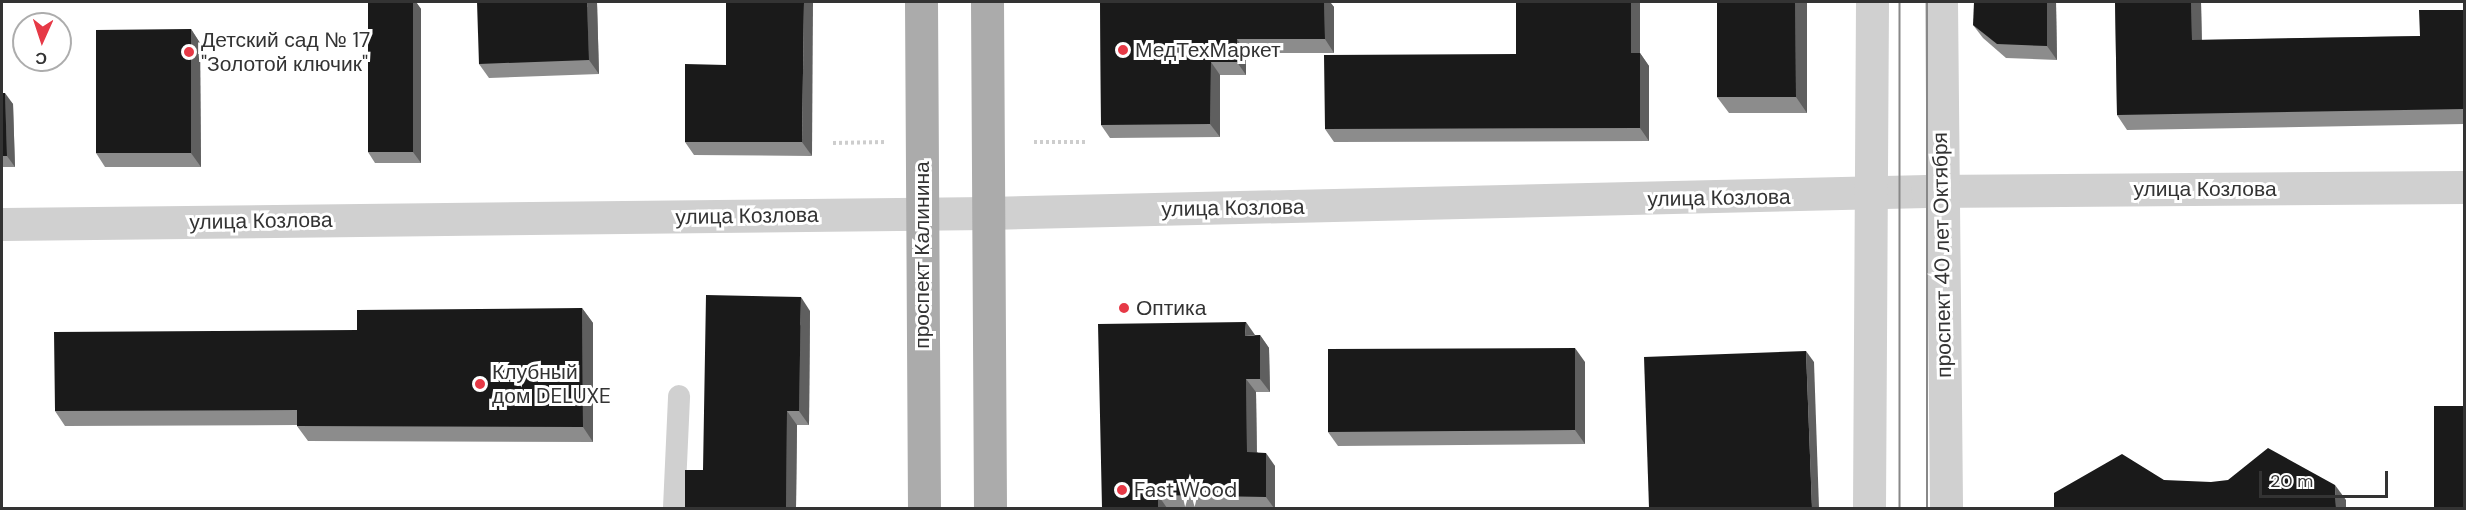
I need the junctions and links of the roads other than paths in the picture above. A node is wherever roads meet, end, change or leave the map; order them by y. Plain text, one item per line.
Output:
1 (921, 2) edge
2 (987, 2) edge
3 (1872, 2) edge
4 (1941, 2) edge
5 (2464, 187) edge
6 (1940, 191) junction
7 (1869, 195) junction
8 (988, 213) junction
9 (921, 214) junction
10 (2, 224) edge
11 (679, 396) dead end
12 (674, 508) edge
13 (924, 508) edge
14 (990, 508) edge
15 (1869, 508) edge
16 (1946, 508) edge

1 - 9 main road, проспект Калинина
2 - 8 main road
3 - 7 street
4 - 6 street, проспект 40 лет Октября
5 - 6 street, улица Козлова
6 - 7 street, улица Козлова
6 - 16 street, проспект 40 лет Октября
7 - 8 street, улица Козлова
7 - 15 street
8 - 9 street, улица Козлова
8 - 14 main road
9 - 10 street, улица Козлова
9 - 13 main road, проспект Калинина
11 - 12 lane

